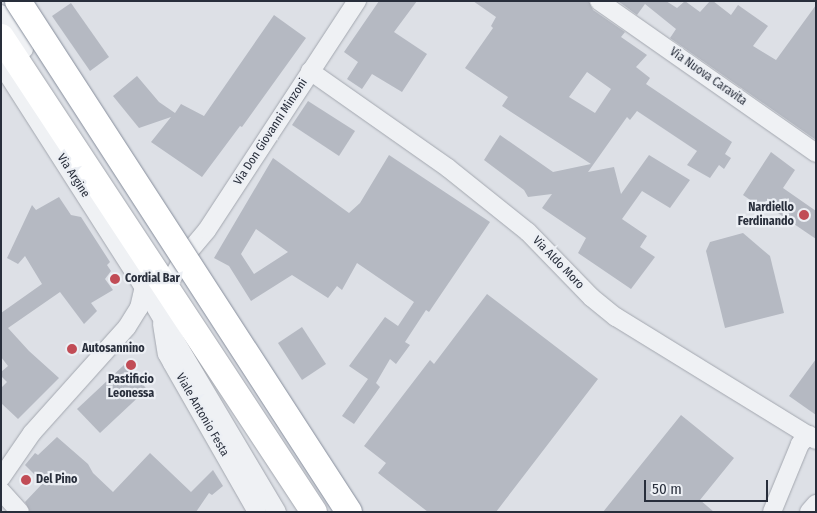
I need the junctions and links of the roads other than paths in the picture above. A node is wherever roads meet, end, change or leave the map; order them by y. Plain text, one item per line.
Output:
1 (18, 1) edge
2 (357, 1) edge
3 (600, 1) edge
4 (1, 14) edge
5 (1, 37) edge
6 (1, 64) edge
7 (310, 71) junction
8 (816, 153) edge
9 (173, 267) junction
10 (144, 287) junction
11 (160, 314) junction
12 (128, 326) junction
13 (812, 438) edge
14 (1, 478) edge
15 (1, 491) edge
16 (816, 504) edge
17 (20, 512) edge
18 (257, 512) edge
19 (277, 512) edge
20 (314, 512) edge
21 (326, 512) edge
22 (349, 512) edge
23 (772, 512) edge
24 (809, 512) edge

1 - 22 highway, bridge
2 - 7 street, Via Don Giovanni Minzoni
3 - 8 street, Via Nuova Caravita
4 - 9 street
5 - 20 highway
6 - 10 street, Via Argine
7 - 9 street, Via Don Giovanni Minzoni
7 - 13 street, Via Aldo Moro
9 - 21 street
10 - 11 street, Via Argine
10 - 12 street
11 - 12 street
11 - 18 street, Viale Antonio Festa
11 - 19 street, Via Argine
12 - 14 street
13 - 23 street
15 - 17 street
16 - 24 street

